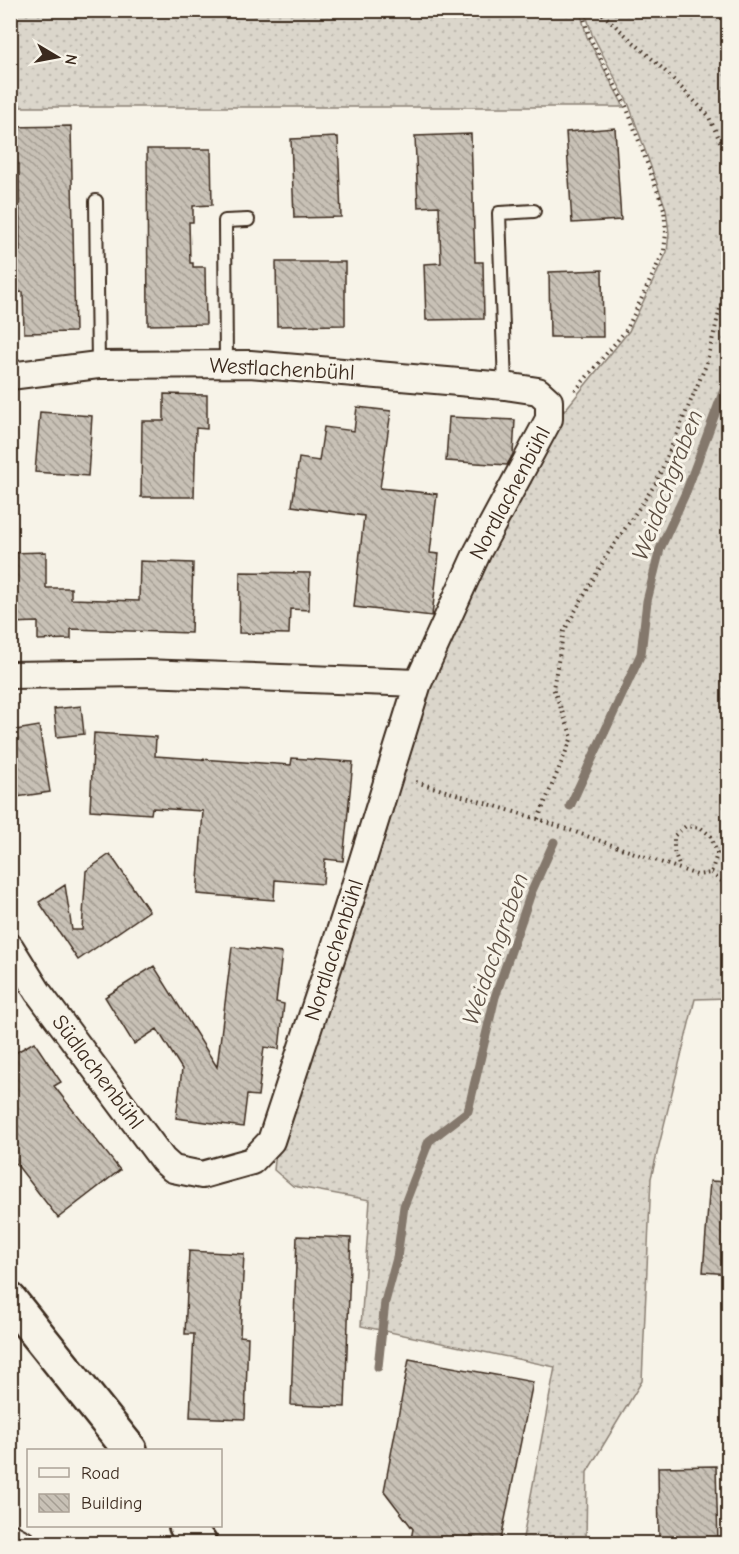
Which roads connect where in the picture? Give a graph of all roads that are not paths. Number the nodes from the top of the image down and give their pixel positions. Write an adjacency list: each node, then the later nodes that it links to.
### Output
1 (96, 201): 5 (lane)
2 (534, 212): 7 (lane)
3 (248, 220): 4 (lane)
4 (226, 364): 5 (street, Westlachenbühl); 7 (street, Westlachenbühl)
5 (98, 365): 6 (street, Westlachenbühl)
6 (10, 376)
7 (505, 386): 8 (street, Westlachenbühl)
8 (549, 400): 10 (street, Nordlachenbühl)
9 (10, 675): 10 (street)
10 (418, 683): 12 (street, Nordlachenbühl)
11 (10, 947): 12 (street, Südlachenbühl)
12 (202, 1175)
13 (10, 1300): 14 (main road)
14 (129, 1449)
15 (187, 1527): 18 (main road)
16 (10, 1537): 17 (street)
17 (23, 1544)
18 (200, 1544)

